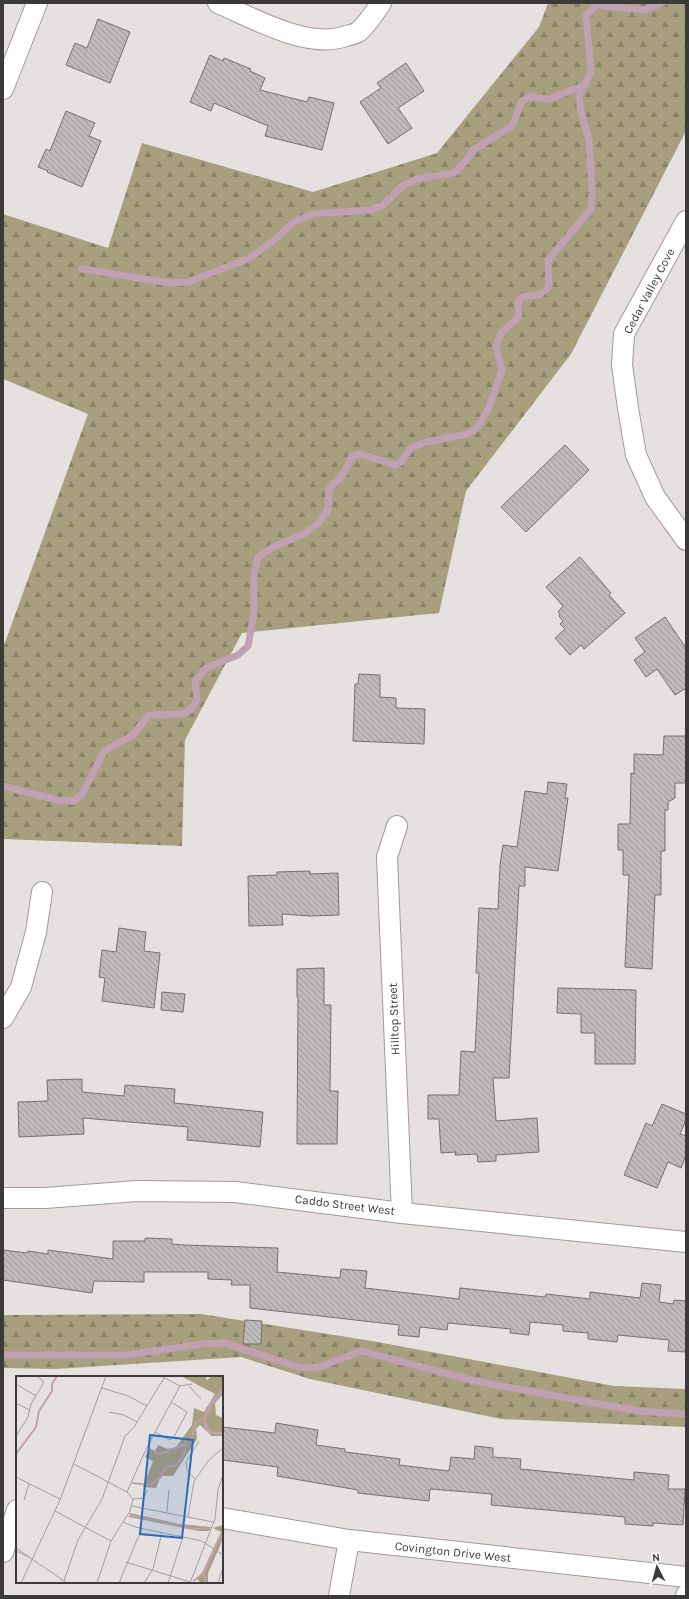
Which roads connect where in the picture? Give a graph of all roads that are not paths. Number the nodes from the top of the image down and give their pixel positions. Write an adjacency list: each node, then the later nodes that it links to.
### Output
1 (37, 3): 4 (street)
2 (218, 3): 3 (street)
3 (381, 3)
4 (3, 89)
5 (686, 220): 6 (street, Cedar Valley Cove)
6 (686, 540)
7 (397, 826): 11 (street, Hilltop Street)
8 (42, 892): 9 (street)
9 (3, 1018)
10 (3, 1198): 11 (street, Caddo Street West)
11 (402, 1213): 12 (street, Caddo Street West)
12 (686, 1242)
13 (3, 1508): 14 (street)
14 (16, 1510)
15 (16, 1513): 18 (street)
16 (223, 1518): 17 (street, Covington Drive West)
17 (349, 1540): 19 (street, Covington Drive West); 20 (street)
18 (3, 1552)
19 (686, 1577)
20 (339, 1596)

